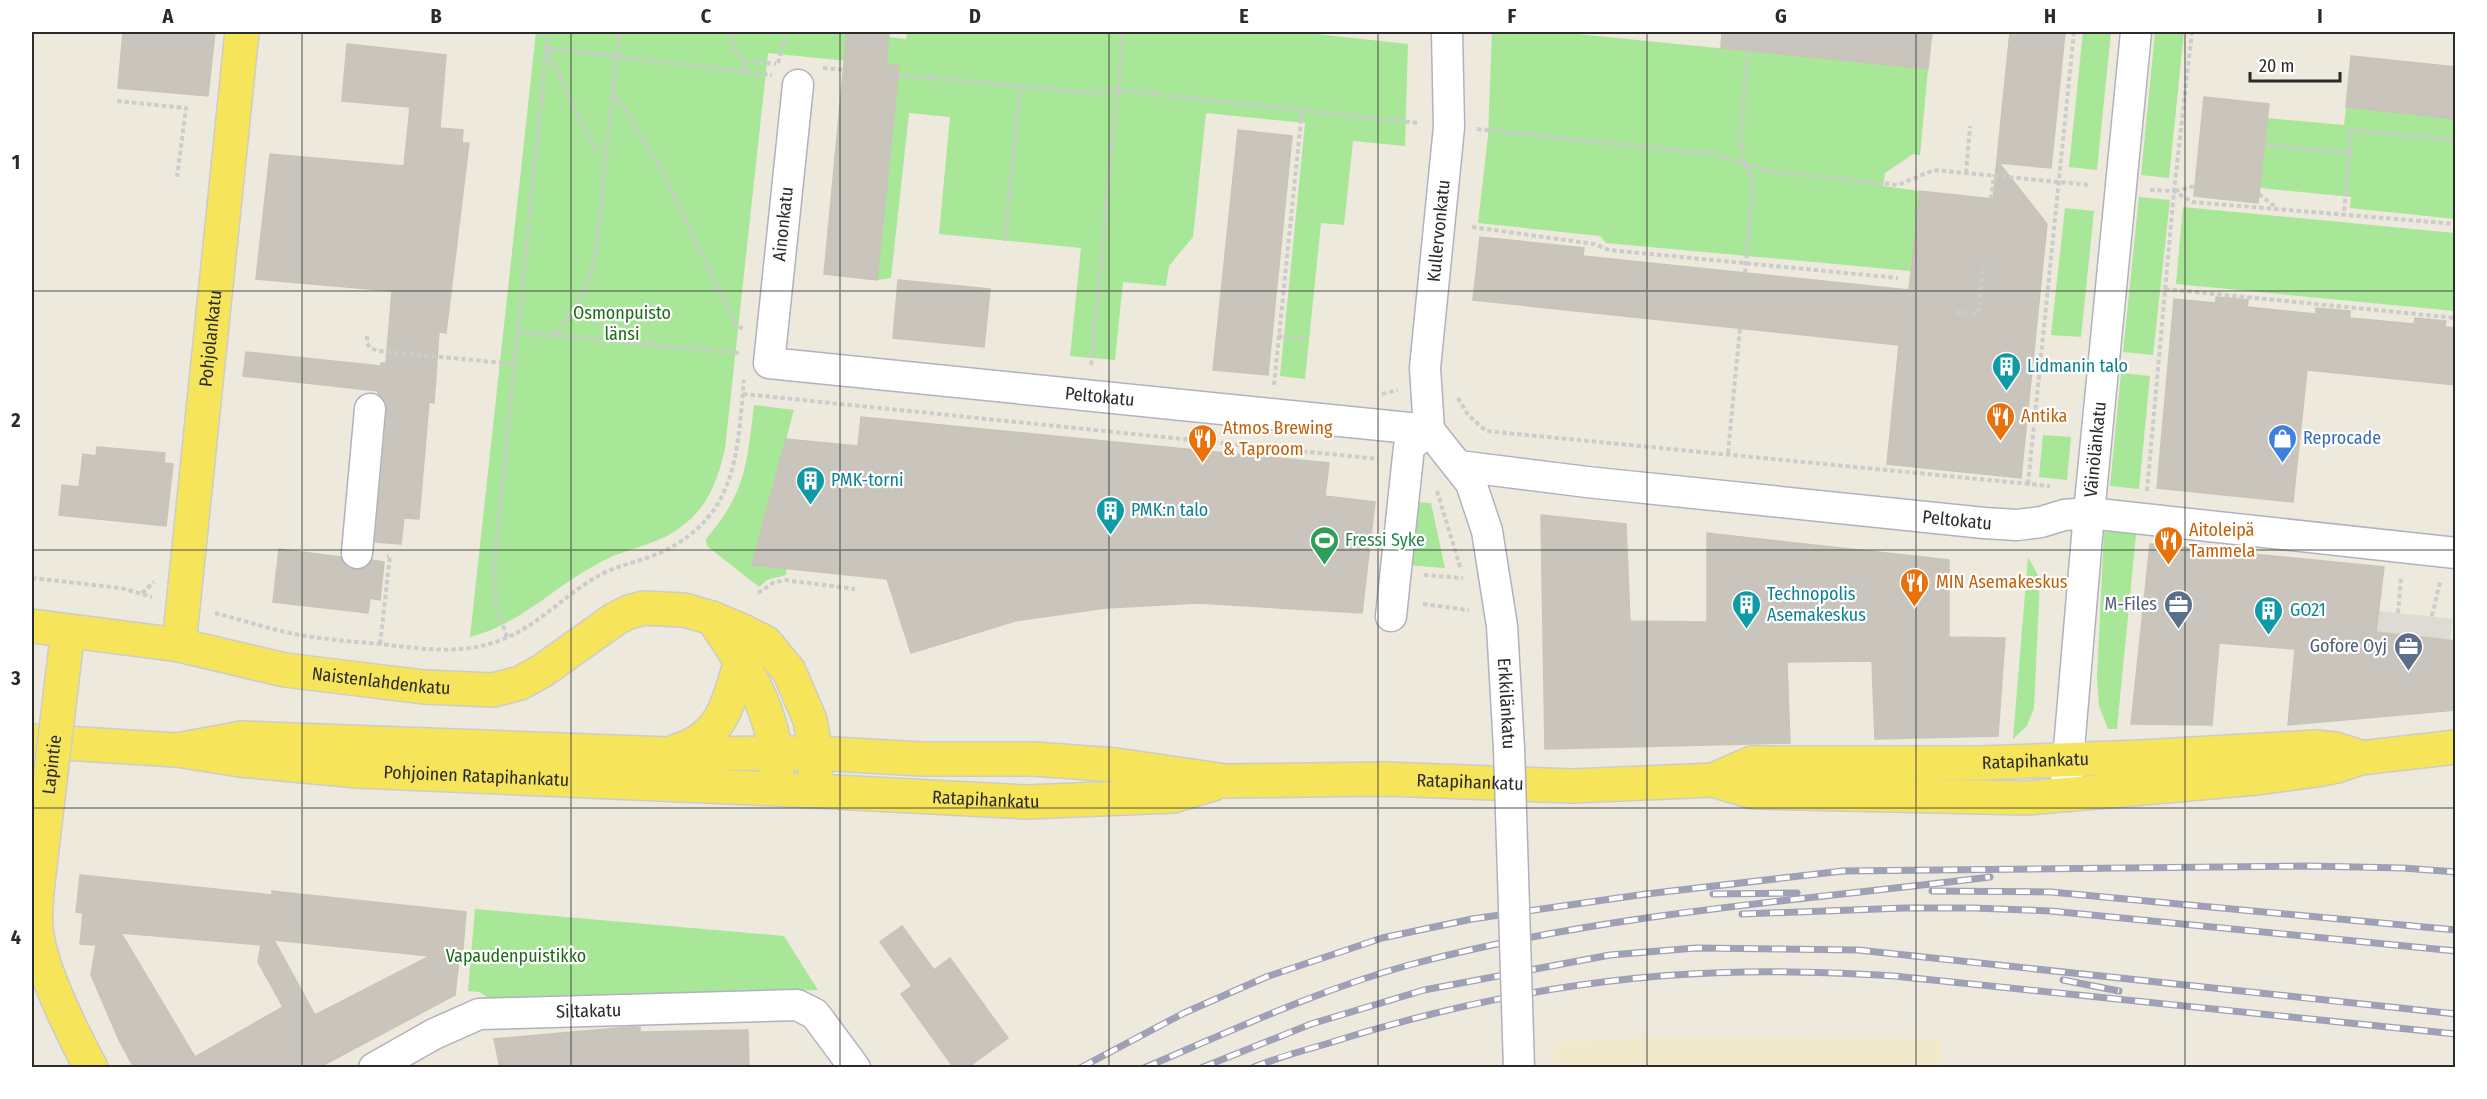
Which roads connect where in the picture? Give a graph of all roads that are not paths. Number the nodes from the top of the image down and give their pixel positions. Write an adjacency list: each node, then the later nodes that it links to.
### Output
1 (242, 32): 16 (main road, Pohjolankatu)
2 (1447, 32): 7 (street, Kullervonkatu)
3 (2136, 32): 9 (street, Väinölänkatu)
4 (788, 74): 5 (street, Ainonkatu)
5 (754, 363): 7 (street, Peltokatu)
6 (370, 409): 10 (street)
7 (1429, 430): 8 (street, Erkkilänkatu); 12 (street)
8 (1459, 466): 9 (street, Peltokatu); 35 (street, Erkkilänkatu, bridge)
9 (2089, 513): 11 (street, Peltokatu); 25 (street, Väinölänkatu)
10 (357, 553)
11 (2449, 565)
12 (1392, 609)
13 (712, 618): 16 (main road, Naistenlahdenkatu); 17 (main road); 21 (main road, Naistenlahdenkatu)
14 (32, 626): 15 (main road, Naistenlahdenkatu)
15 (68, 631): 16 (main road, Naistenlahdenkatu); 31 (main road, Lapintie, bridge)
16 (179, 645)
17 (741, 660): 22 (main road); 23 (main road)
18 (32, 741): 20 (main road, Pohjoinen Ratapihankatu)
19 (2456, 747): 24 (main road, Ratapihankatu)
20 (177, 750): 22 (main road, Pohjoinen Ratapihankatu); 28 (main road, Pohjoinen Ratapihankatu)
21 (816, 753): 23 (main road, Ratapihankatu); 27 (main road, Ratapihankatu); 29 (main road, Naistenlahdenkatu)
22 (668, 754): 23 (main road, Pohjoinen Ratapihankatu)
23 (777, 755): 28 (main road)
24 (2360, 758): 25 (main road, Ratapihankatu); 30 (main road, Ratapihankatu)
25 (2068, 759): 26 (main road, Ratapihankatu); 30 (street, Väinölänkatu)
26 (1713, 780): 27 (main road, Ratapihankatu); 30 (main road, Ratapihankatu)
27 (1226, 781): 29 (main road, Ratapihankatu)
28 (777, 789): 29 (main road, Ratapihankatu)
29 (815, 791)
30 (2065, 795)
31 (34, 927): 32 (main road, Lapintie)
32 (91, 1068)
33 (374, 1068): 34 (street, Siltakatu)
34 (855, 1068)
35 (1519, 1068)

